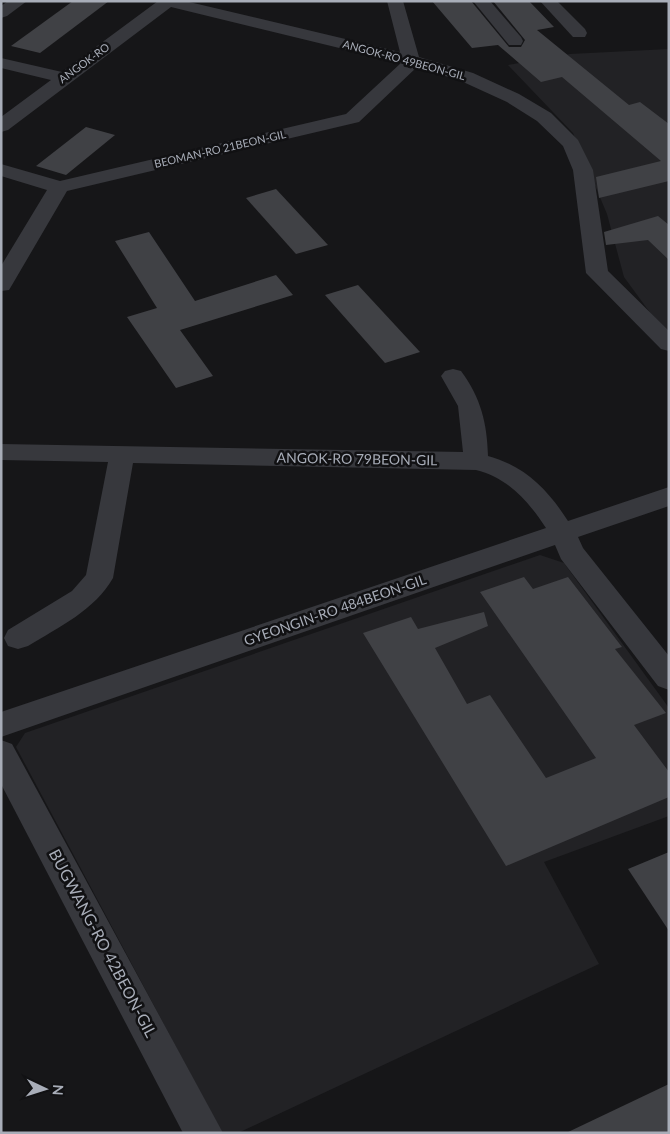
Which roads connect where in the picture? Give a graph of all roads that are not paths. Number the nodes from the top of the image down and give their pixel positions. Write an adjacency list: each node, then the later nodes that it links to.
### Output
1 (19, 1): 6 (street)
2 (395, 1): 9 (street)
3 (480, 1): 8 (street)
4 (548, 1): 7 (street)
5 (168, 2): 9 (street, ANGOK-RO 49BEON-GIL); 11 (street, ANGOK-RO)
6 (1, 13)
7 (579, 33)
8 (515, 40)
9 (411, 60): 14 (street, BEOMAN-RO 21BEON-GIL); 16 (street, ANGOK-RO 49BEON-GIL)
10 (1, 62): 11 (street)
11 (64, 78): 12 (street, ANGOK-RO)
12 (1, 126)
13 (1, 170): 14 (street)
14 (59, 187): 15 (street)
15 (1, 285)
16 (669, 344)
17 (453, 376): 20 (street)
18 (1, 452): 19 (street, ANGOK-RO 79BEON-GIL)
19 (122, 454): 20 (street, ANGOK-RO 79BEON-GIL); 23 (street)
20 (476, 461): 22 (street, ANGOK-RO 79BEON-GIL)
21 (669, 496): 22 (street, GYEONGIN-RO 484BEON-GIL)
22 (564, 532): 24 (street, ANGOK-RO 79BEON-GIL); 25 (street, GYEONGIN-RO 484BEON-GIL)
23 (18, 638)
24 (669, 678)
25 (1, 725)
26 (1, 753): 27 (street, BUGWANG-RO 42BEON-GIL)
27 (204, 1133)

